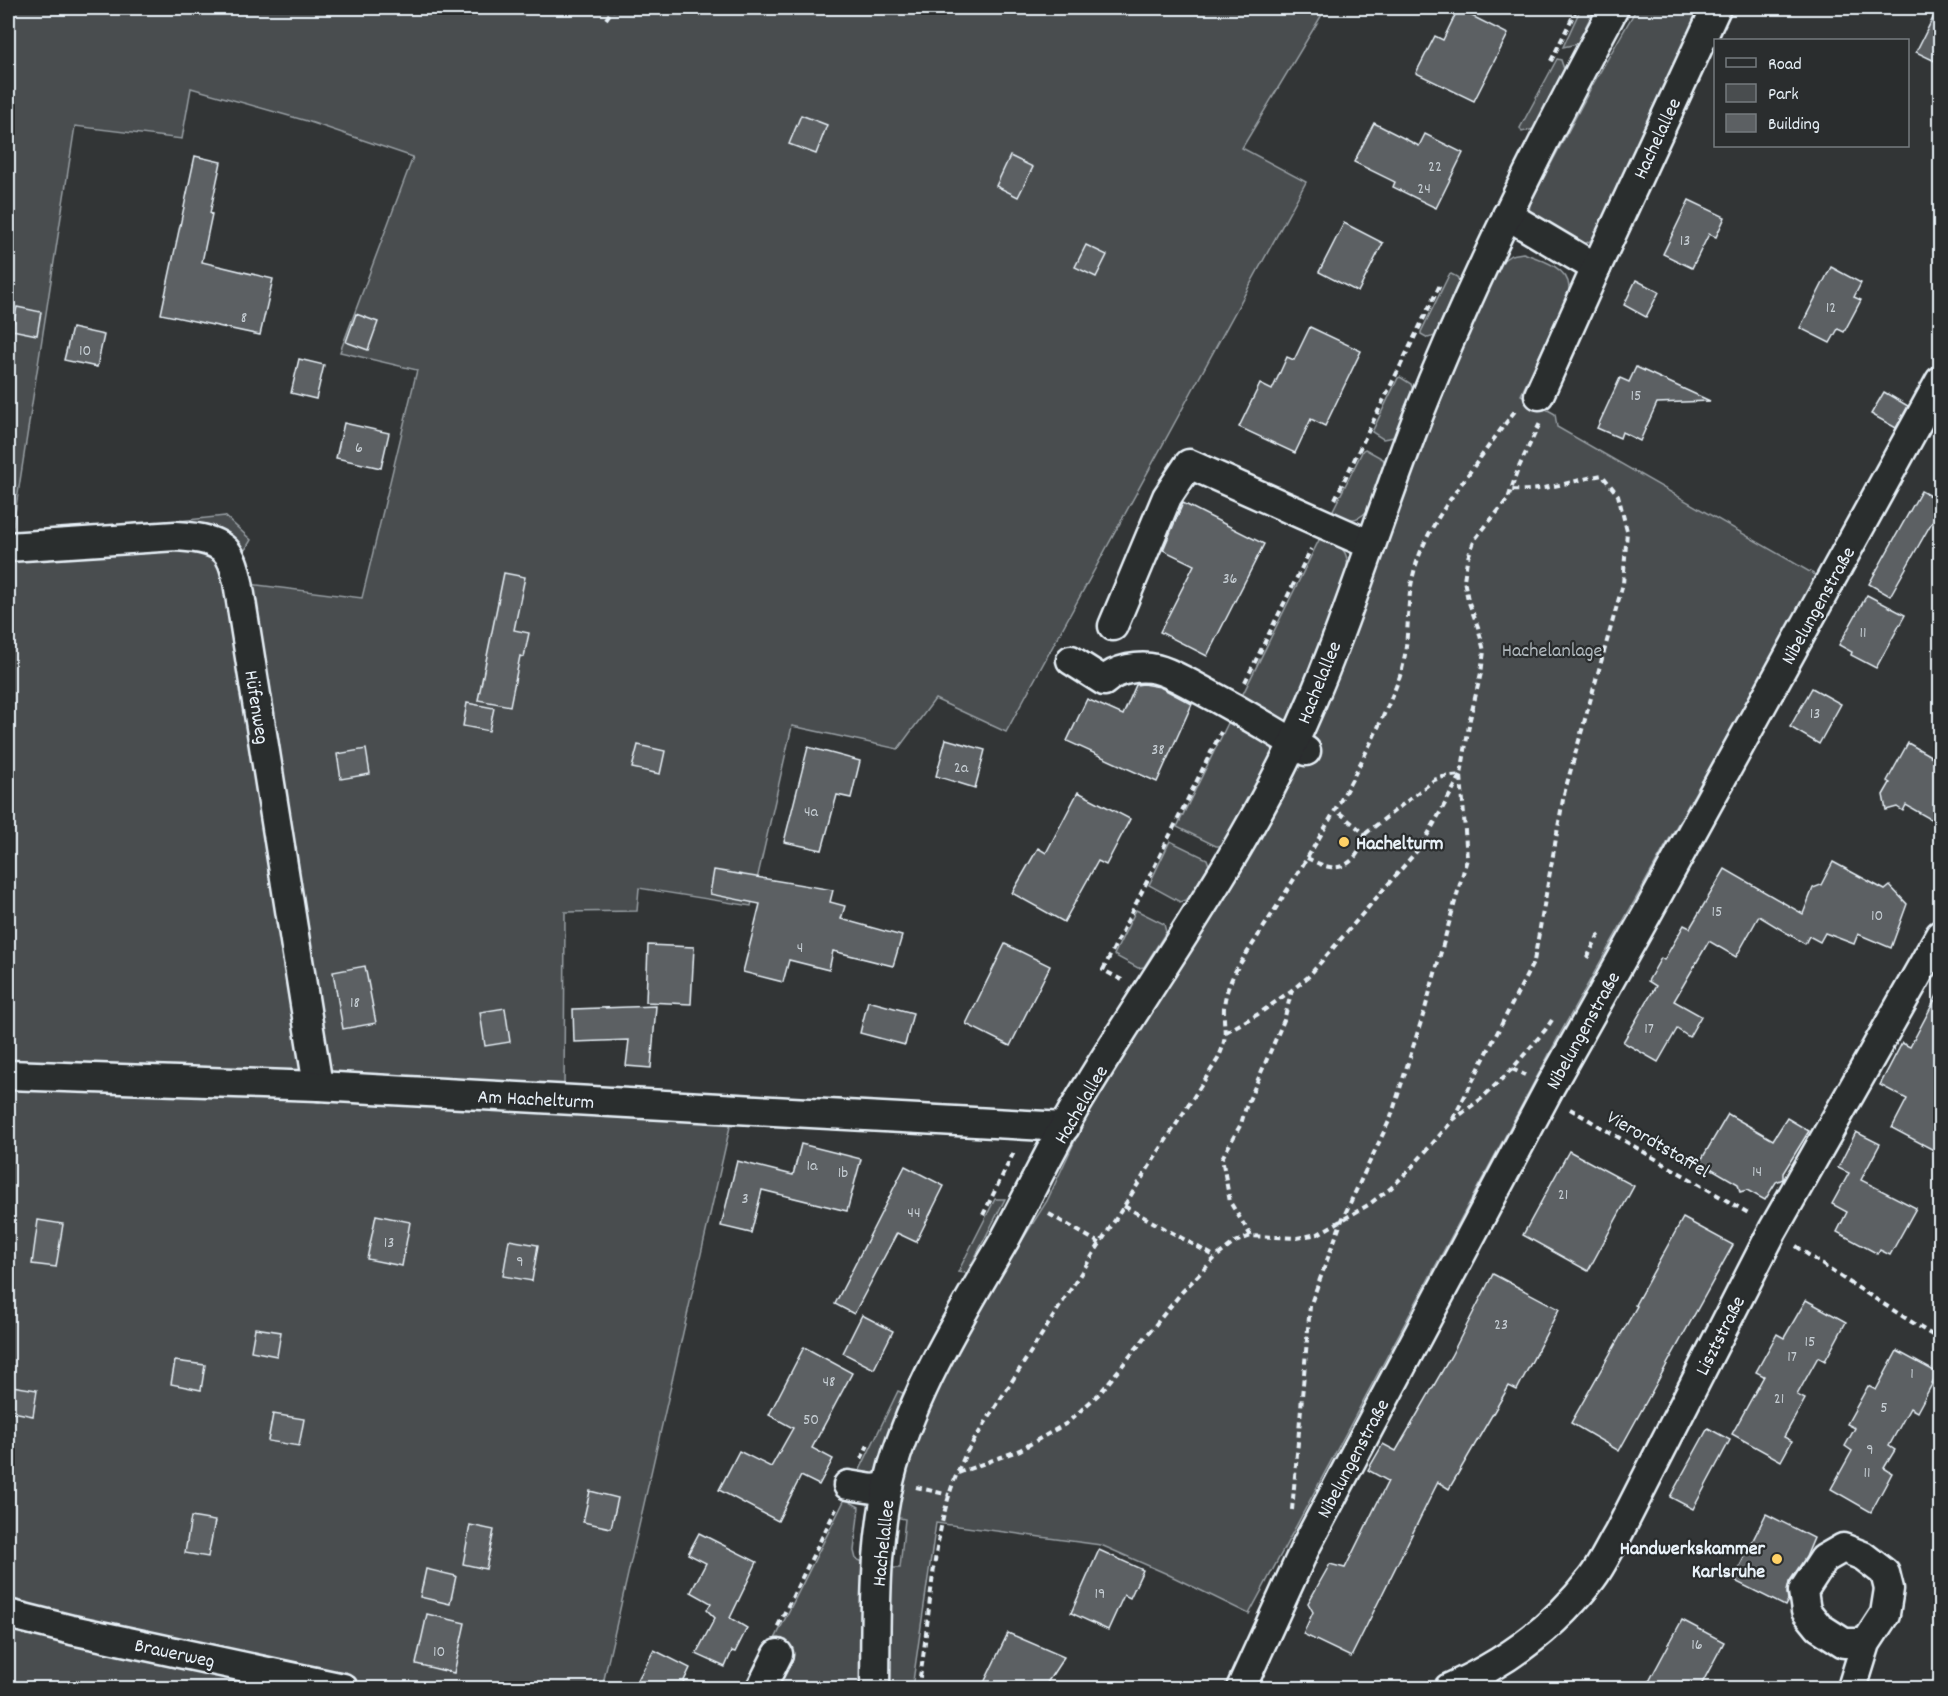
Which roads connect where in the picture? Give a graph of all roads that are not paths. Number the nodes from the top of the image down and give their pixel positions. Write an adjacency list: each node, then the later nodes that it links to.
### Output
1 (1614, 8): 3 (street, Hachelallee)
2 (1716, 8): 4 (street, Hachelallee)
3 (1507, 215): 4 (street); 7 (street, Hachelallee)
4 (1596, 268): 6 (street, Hachelallee)
5 (1941, 381): 24 (street, Nibelungenstraße)
6 (1534, 406)
7 (1371, 545): 9 (street); 11 (street, Hachelallee)
8 (8, 547): 14 (street, Hüfenweg)
9 (1113, 627)
10 (1071, 660): 11 (street)
11 (1300, 747): 15 (street, Hachelallee)
12 (1941, 935): 25 (street, Lisztstraße)
13 (8, 1075): 14 (street, Am Hachelturm)
14 (318, 1086): 15 (street, Am Hachelturm)
15 (1065, 1127): 17 (street, Hachelallee)
16 (848, 1485): 17 (street)
17 (888, 1486): 23 (street, Hachelallee)
18 (8, 1614): 21 (street, Brauerweg)
19 (1866, 1643): 26 (street)
20 (778, 1654): 22 (street)
21 (343, 1689)
22 (760, 1689)
23 (875, 1689)
24 (1241, 1689)
25 (1449, 1689)
26 (1852, 1689)

